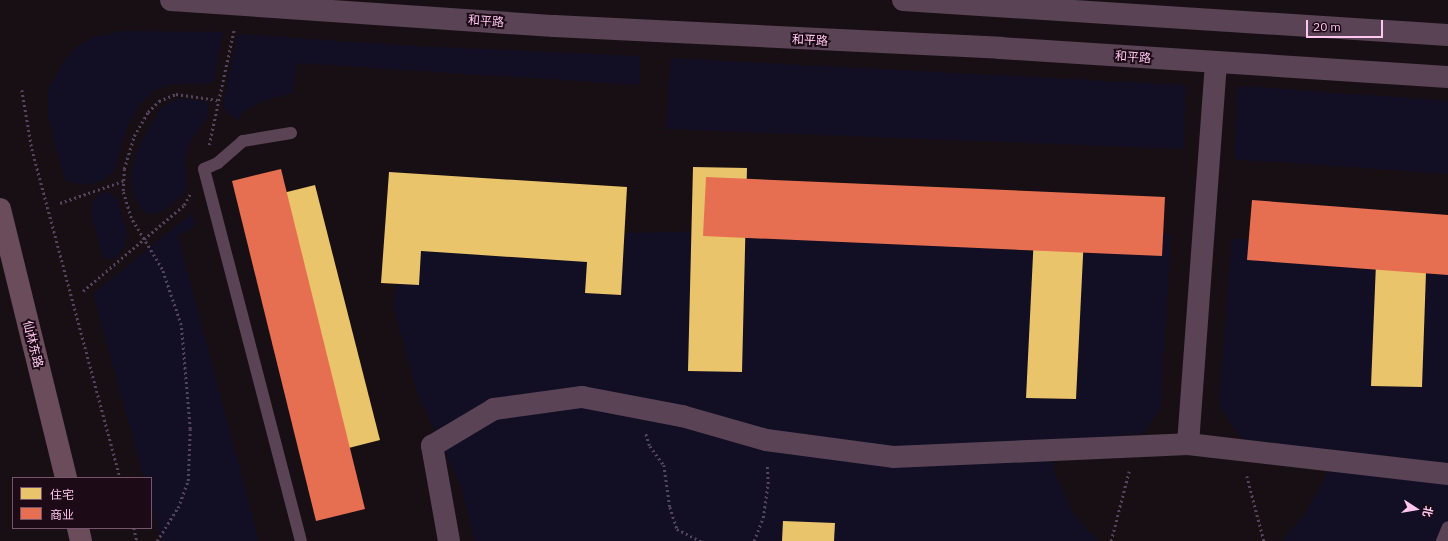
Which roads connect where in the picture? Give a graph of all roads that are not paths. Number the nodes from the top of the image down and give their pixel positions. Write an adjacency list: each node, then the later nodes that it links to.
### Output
1 (172, 0): 5 (street, 和平路)
2 (903, 0): 3 (street)
3 (986, 3): 4 (street)
4 (1448, 35)
5 (1216, 62): 6 (street, 和平路); 9 (street)
6 (1448, 77)
7 (291, 133): 15 (lane)
8 (1, 219): 11 (main road, 仙林东路)
9 (1188, 444): 10 (street); 16 (street)
10 (1448, 474)
11 (66, 477)
12 (1448, 527): 17 (lane)
13 (78, 529): 14 (main road)
14 (81, 541)
15 (301, 541)
16 (449, 541)
17 (1442, 541)

